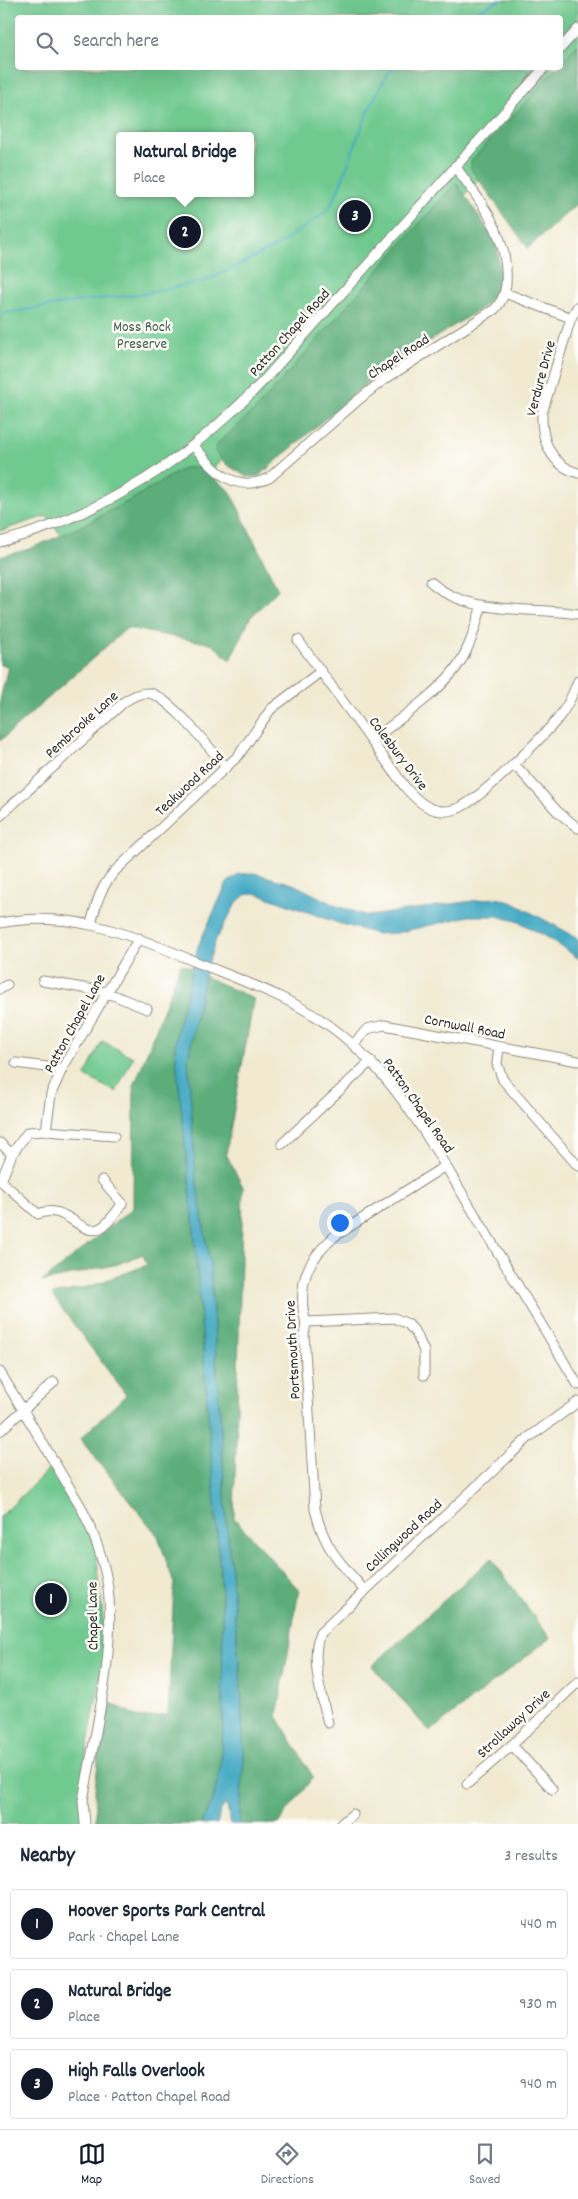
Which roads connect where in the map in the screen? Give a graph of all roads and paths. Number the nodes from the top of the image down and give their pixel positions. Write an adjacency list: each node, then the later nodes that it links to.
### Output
1 (578, 29): 2 (street)
2 (563, 46)
3 (542, 70): 4 (street, Patton Chapel Road)
4 (455, 166): 5 (street); 8 (street, Patton Chapel Road)
5 (505, 293): 7 (street); 8 (street, Chapel Road)
6 (578, 306): 7 (street, Verdure Drive)
7 (571, 318): 9 (street, Verdure Drive)
8 (194, 446): 10 (street, Patton Chapel Road)
9 (578, 473)
10 (0, 542)
11 (431, 582): 12 (street)
12 (482, 604): 13 (street); 17 (street)
13 (578, 614)
14 (298, 640): 15 (street, Colesbury Drive)
15 (320, 672): 17 (street, Colesbury Drive); 19 (street, Teakwood Road)
16 (578, 681): 18 (street, Colesbury Drive)
17 (371, 741): 18 (street, Colesbury Drive)
18 (514, 764): 21 (street)
19 (226, 767): 20 (street, Pembrooke Lane); 23 (street, Teakwood Road)
20 (0, 816)
21 (578, 828)
22 (0, 923): 23 (street, Patton Chapel Road)
23 (91, 924): 24 (street, Patton Chapel Road)
24 (139, 938): 26 (street, Patton Chapel Lane); 28 (street, Patton Chapel Road)
25 (43, 981): 26 (street)
26 (106, 992): 27 (street); 33 (street, Patton Chapel Lane)
27 (147, 1009)
28 (353, 1045): 29 (street, Cornwall Road); 30 (street, Patton Chapel Road)
29 (499, 1047): 31 (street, Cornwall Road); 40 (street)
30 (371, 1061): 37 (street); 39 (street, Patton Chapel Road)
31 (578, 1061)
32 (16, 1063): 33 (street)
33 (62, 1069): 34 (street, Patton Chapel Lane)
34 (46, 1130): 35 (street); 38 (street)
35 (114, 1136)
36 (0, 1144): 38 (street)
37 (282, 1144)
38 (12, 1154): 41 (street)
39 (445, 1166): 42 (street, Portsmouth Drive); 46 (street, Patton Chapel Road)
40 (578, 1166)
41 (102, 1180)
42 (307, 1322): 44 (street); 50 (street, Portsmouth Drive)
43 (0, 1372): 48 (street, Chapel Lane)
44 (424, 1375)
45 (54, 1382): 48 (street)
46 (578, 1385)
47 (578, 1402): 50 (street, Collingwood Road)
48 (22, 1410): 49 (street); 57 (street, Chapel Lane)
49 (0, 1432)
50 (364, 1590): 52 (street, Collingwood Road)
51 (578, 1682): 53 (street, Strollaway Drive)
52 (328, 1723)
53 (512, 1745): 54 (street, Strollaway Drive); 55 (street)
54 (467, 1784)
55 (552, 1789)
56 (353, 1814): 58 (street)
57 (85, 1824)
58 (342, 1824)

